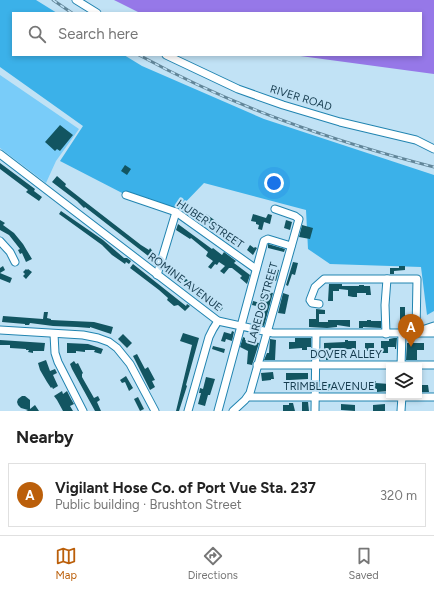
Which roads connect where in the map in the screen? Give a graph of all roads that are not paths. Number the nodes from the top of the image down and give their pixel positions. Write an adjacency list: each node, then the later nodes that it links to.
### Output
1 (76, 0): 2 (street)
2 (95, 12)
3 (168, 56): 4 (street, RIVER ROAD)
4 (434, 149)
5 (0, 154): 13 (street, ROMINE AVENUE)
6 (126, 194): 8 (street, HUBER STREET)
7 (276, 209): 10 (street, LAREDO STREET)
8 (176, 212): 12 (street, HUBER STREET); 13 (street)
9 (0, 241): 11 (street)
10 (291, 246): 12 (street); 21 (street, LAREDO STREET)
11 (15, 262)
12 (256, 269): 18 (street)
13 (157, 275): 16 (street, ROMINE AVENUE)
14 (387, 279): 15 (street); 20 (street); 26 (street)
15 (319, 304)
16 (218, 321): 18 (street, ROMINE AVENUE); 41 (street)
17 (434, 326): 20 (street, ROMINE AVENUE)
18 (241, 327): 21 (street, ROMINE AVENUE); 42 (street)
19 (0, 330): 24 (street)
20 (416, 332): 22 (street, ROMINE AVENUE); 23 (street, ROMINE AVENUE)
21 (267, 333): 25 (street, ROMINE AVENUE); 28 (street, LAREDO STREET)
22 (402, 333): 26 (street, ROMINE AVENUE); 27 (street)
23 (434, 333)
24 (54, 334): 39 (street); 40 (street)
25 (316, 334): 26 (street, ROMINE AVENUE); 29 (street)
26 (386, 334)
27 (401, 363)
28 (257, 365): 29 (street, DOVER ALLEY); 33 (street, LAREDO STREET)
29 (315, 365): 32 (street, DOVER ALLEY); 34 (street)
30 (422, 365): 31 (street, DOVER ALLEY)
31 (434, 365)
32 (386, 366)
33 (248, 397): 34 (street, TRIMBLE AVENUE); 43 (street)
34 (315, 397): 35 (street, TRIMBLE AVENUE); 44 (street)
35 (386, 397)
36 (422, 397): 37 (street, TRIMBLE AVENUE)
37 (434, 397)
38 (402, 399): 45 (street)
39 (83, 411)
40 (155, 411)
41 (188, 411)
42 (218, 411)
43 (233, 411)
44 (315, 411)
45 (401, 411)

